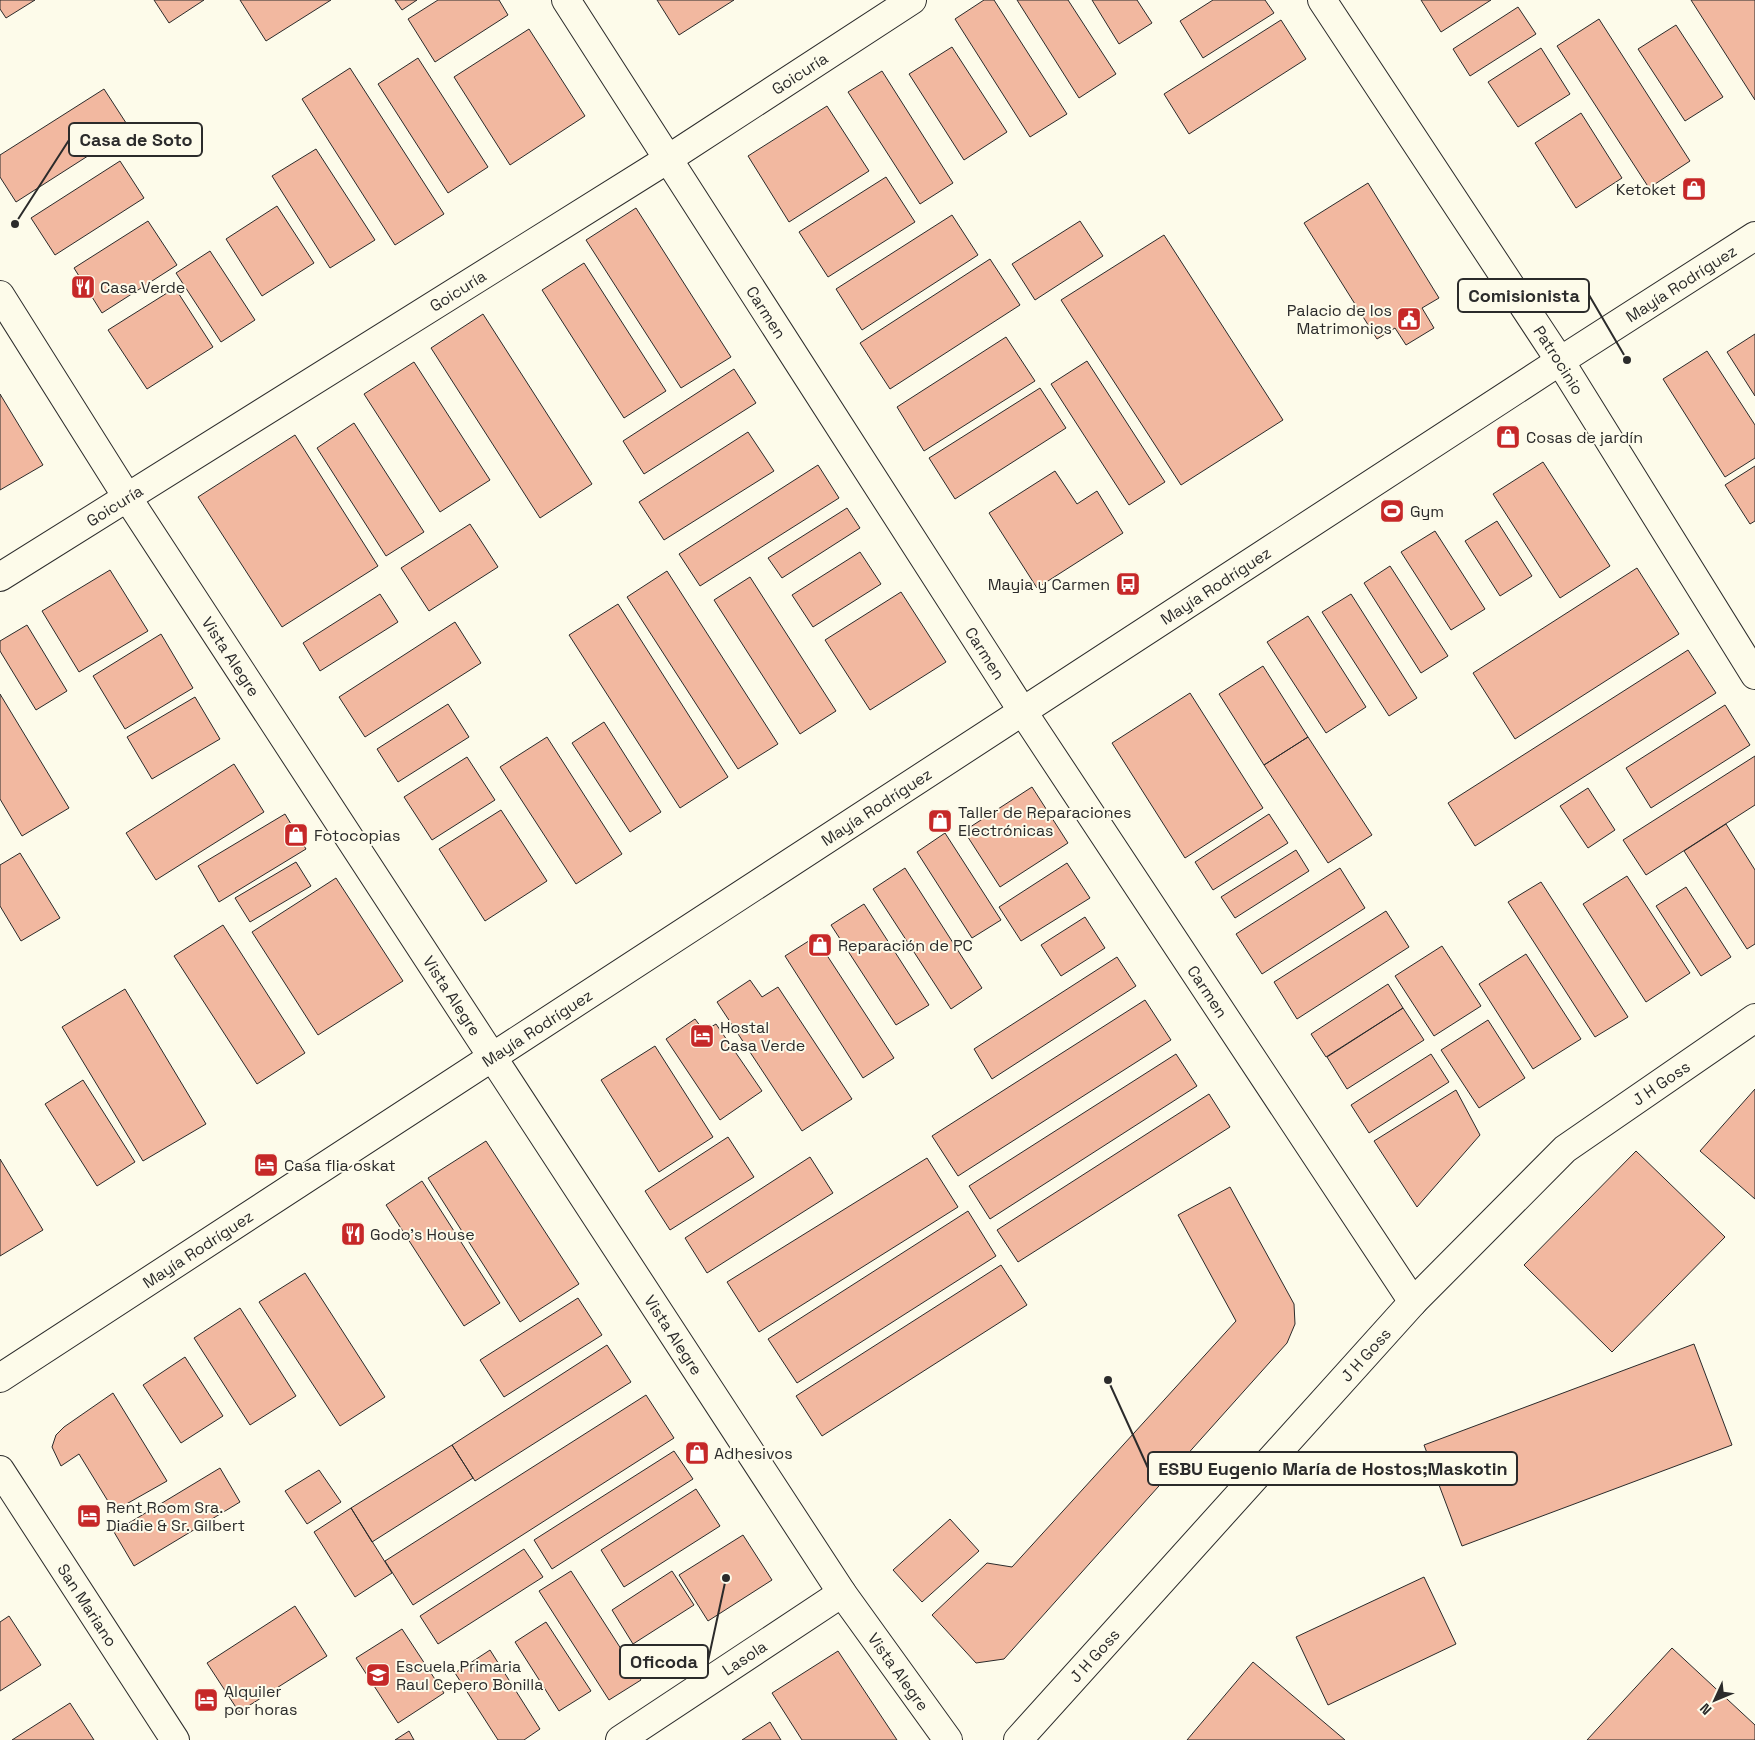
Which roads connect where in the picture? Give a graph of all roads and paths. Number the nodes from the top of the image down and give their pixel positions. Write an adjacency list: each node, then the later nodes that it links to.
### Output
1 (566, 0): 4 (street, Carmen)
2 (912, 0): 4 (street, Goicuría)
3 (1322, 0): 7 (street, Patrocinio)
4 (668, 159): 8 (street, Goicuría); 11 (street, Carmen)
5 (1755, 236): 7 (street, Mayía Rodríguez)
6 (0, 295): 8 (street, Vista Alegre)
7 (1560, 361): 10 (street, Patrocinio); 11 (street, Mayía Rodríguez)
8 (128, 497): 9 (street, Goicuría); 13 (street, Vista Alegre)
9 (0, 577)
10 (1755, 675)
11 (1023, 712): 13 (street, Mayía Rodríguez); 14 (street, Carmen)
12 (1755, 1018): 14 (street, J H Goss)
13 (492, 1056): 15 (street, Mayía Rodríguez); 17 (street, Vista Alegre)
14 (1413, 1302): 21 (street, J H Goss)
15 (0, 1378)
16 (0, 1470): 18 (street, San Mariano)
17 (842, 1593): 19 (street, Lasola); 20 (street, Vista Alegre)
18 (175, 1740)
19 (620, 1740)
20 (948, 1740)
21 (1018, 1740)

